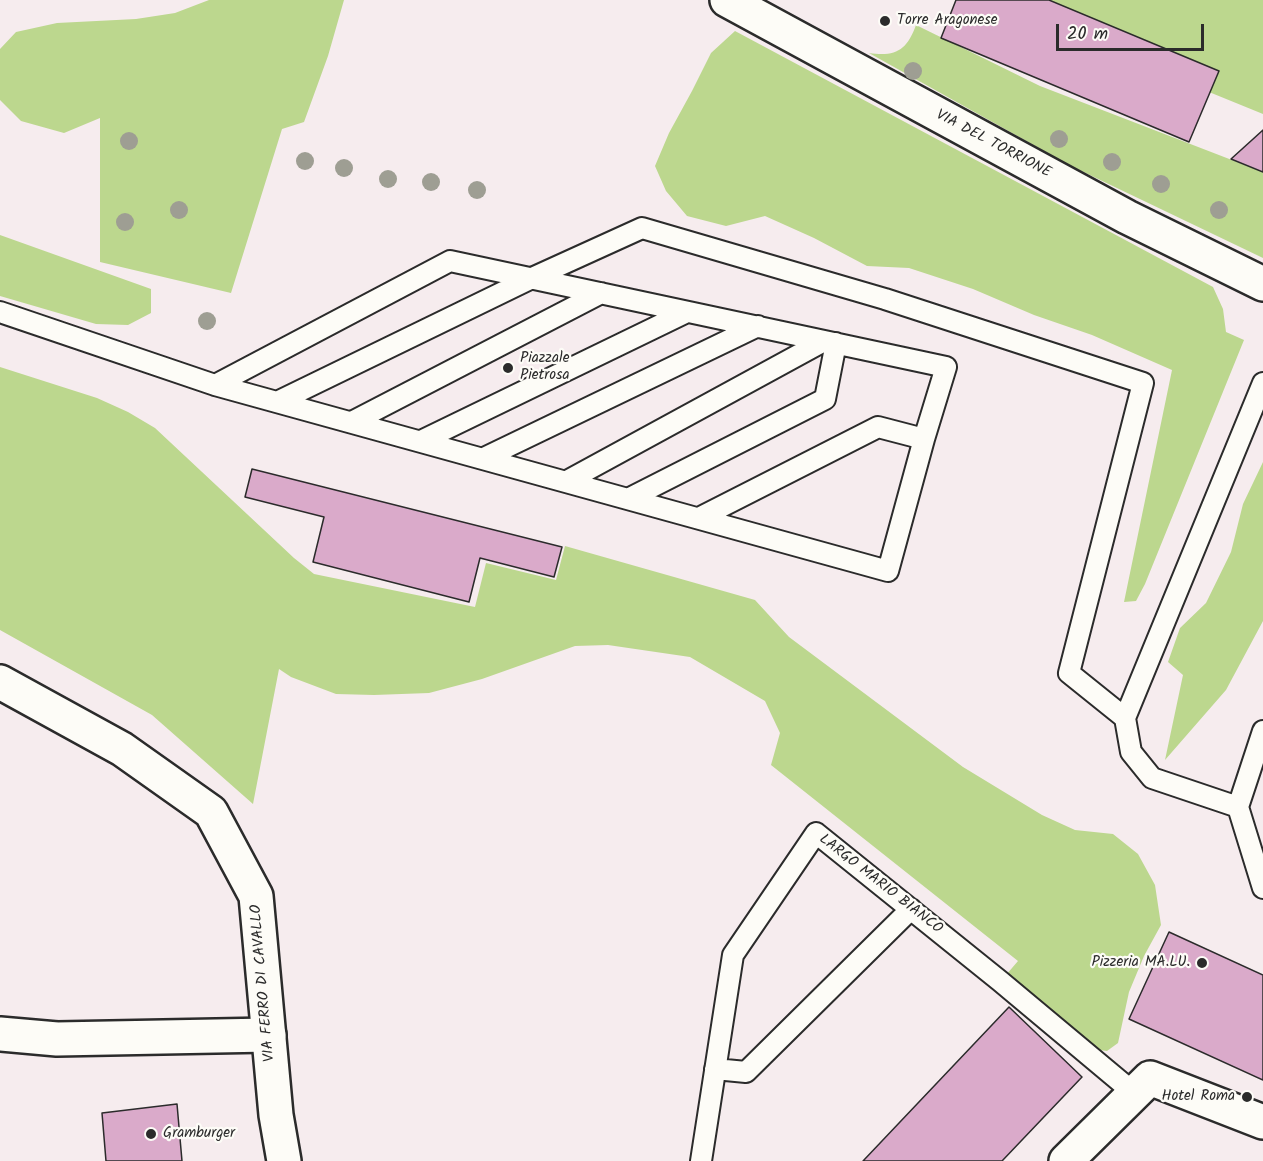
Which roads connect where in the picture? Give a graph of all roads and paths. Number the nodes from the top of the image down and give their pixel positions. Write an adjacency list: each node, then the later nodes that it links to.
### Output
1 (727, 0): 3 (street, VIA DEL TORRIONE)
2 (532, 278): 4 (lane); 10 (lane); 11 (lane); 20 (lane)
3 (1263, 284)
4 (601, 293): 6 (lane); 12 (lane)
5 (0, 312): 10 (lane)
6 (687, 312): 7 (lane); 14 (lane)
7 (758, 326): 8 (lane); 15 (lane)
8 (830, 342): 13 (lane); 16 (lane); 17 (lane)
9 (1263, 383): 20 (lane)
10 (215, 385): 11 (lane)
11 (277, 402): 12 (lane)
12 (352, 422): 14 (lane)
13 (924, 439): 18 (lane); 18 (lane)
14 (421, 441): 15 (lane)
15 (484, 458): 16 (lane)
16 (567, 481): 17 (lane)
17 (630, 498): 18 (lane)
18 (699, 518)
19 (0, 682): 26 (street, VIA FERRO DI CAVALLO)
20 (1125, 717): 22 (lane)
21 (1263, 731): 22 (lane)
22 (1238, 807): 23 (lane)
23 (1263, 888)
24 (911, 909): 27 (lane); 27 (lane, LARGO MARIO BIANCO); 28 (lane, LARGO MARIO BIANCO)
25 (0, 1034): 26 (street)
26 (269, 1035): 30 (street, VIA FERRO DI CAVALLO)
27 (715, 1069): 31 (lane, LARGO MARIO BIANCO)
28 (1142, 1086): 29 (street); 32 (street)
29 (1263, 1122)
30 (284, 1161)
31 (701, 1161)
32 (1066, 1161)

